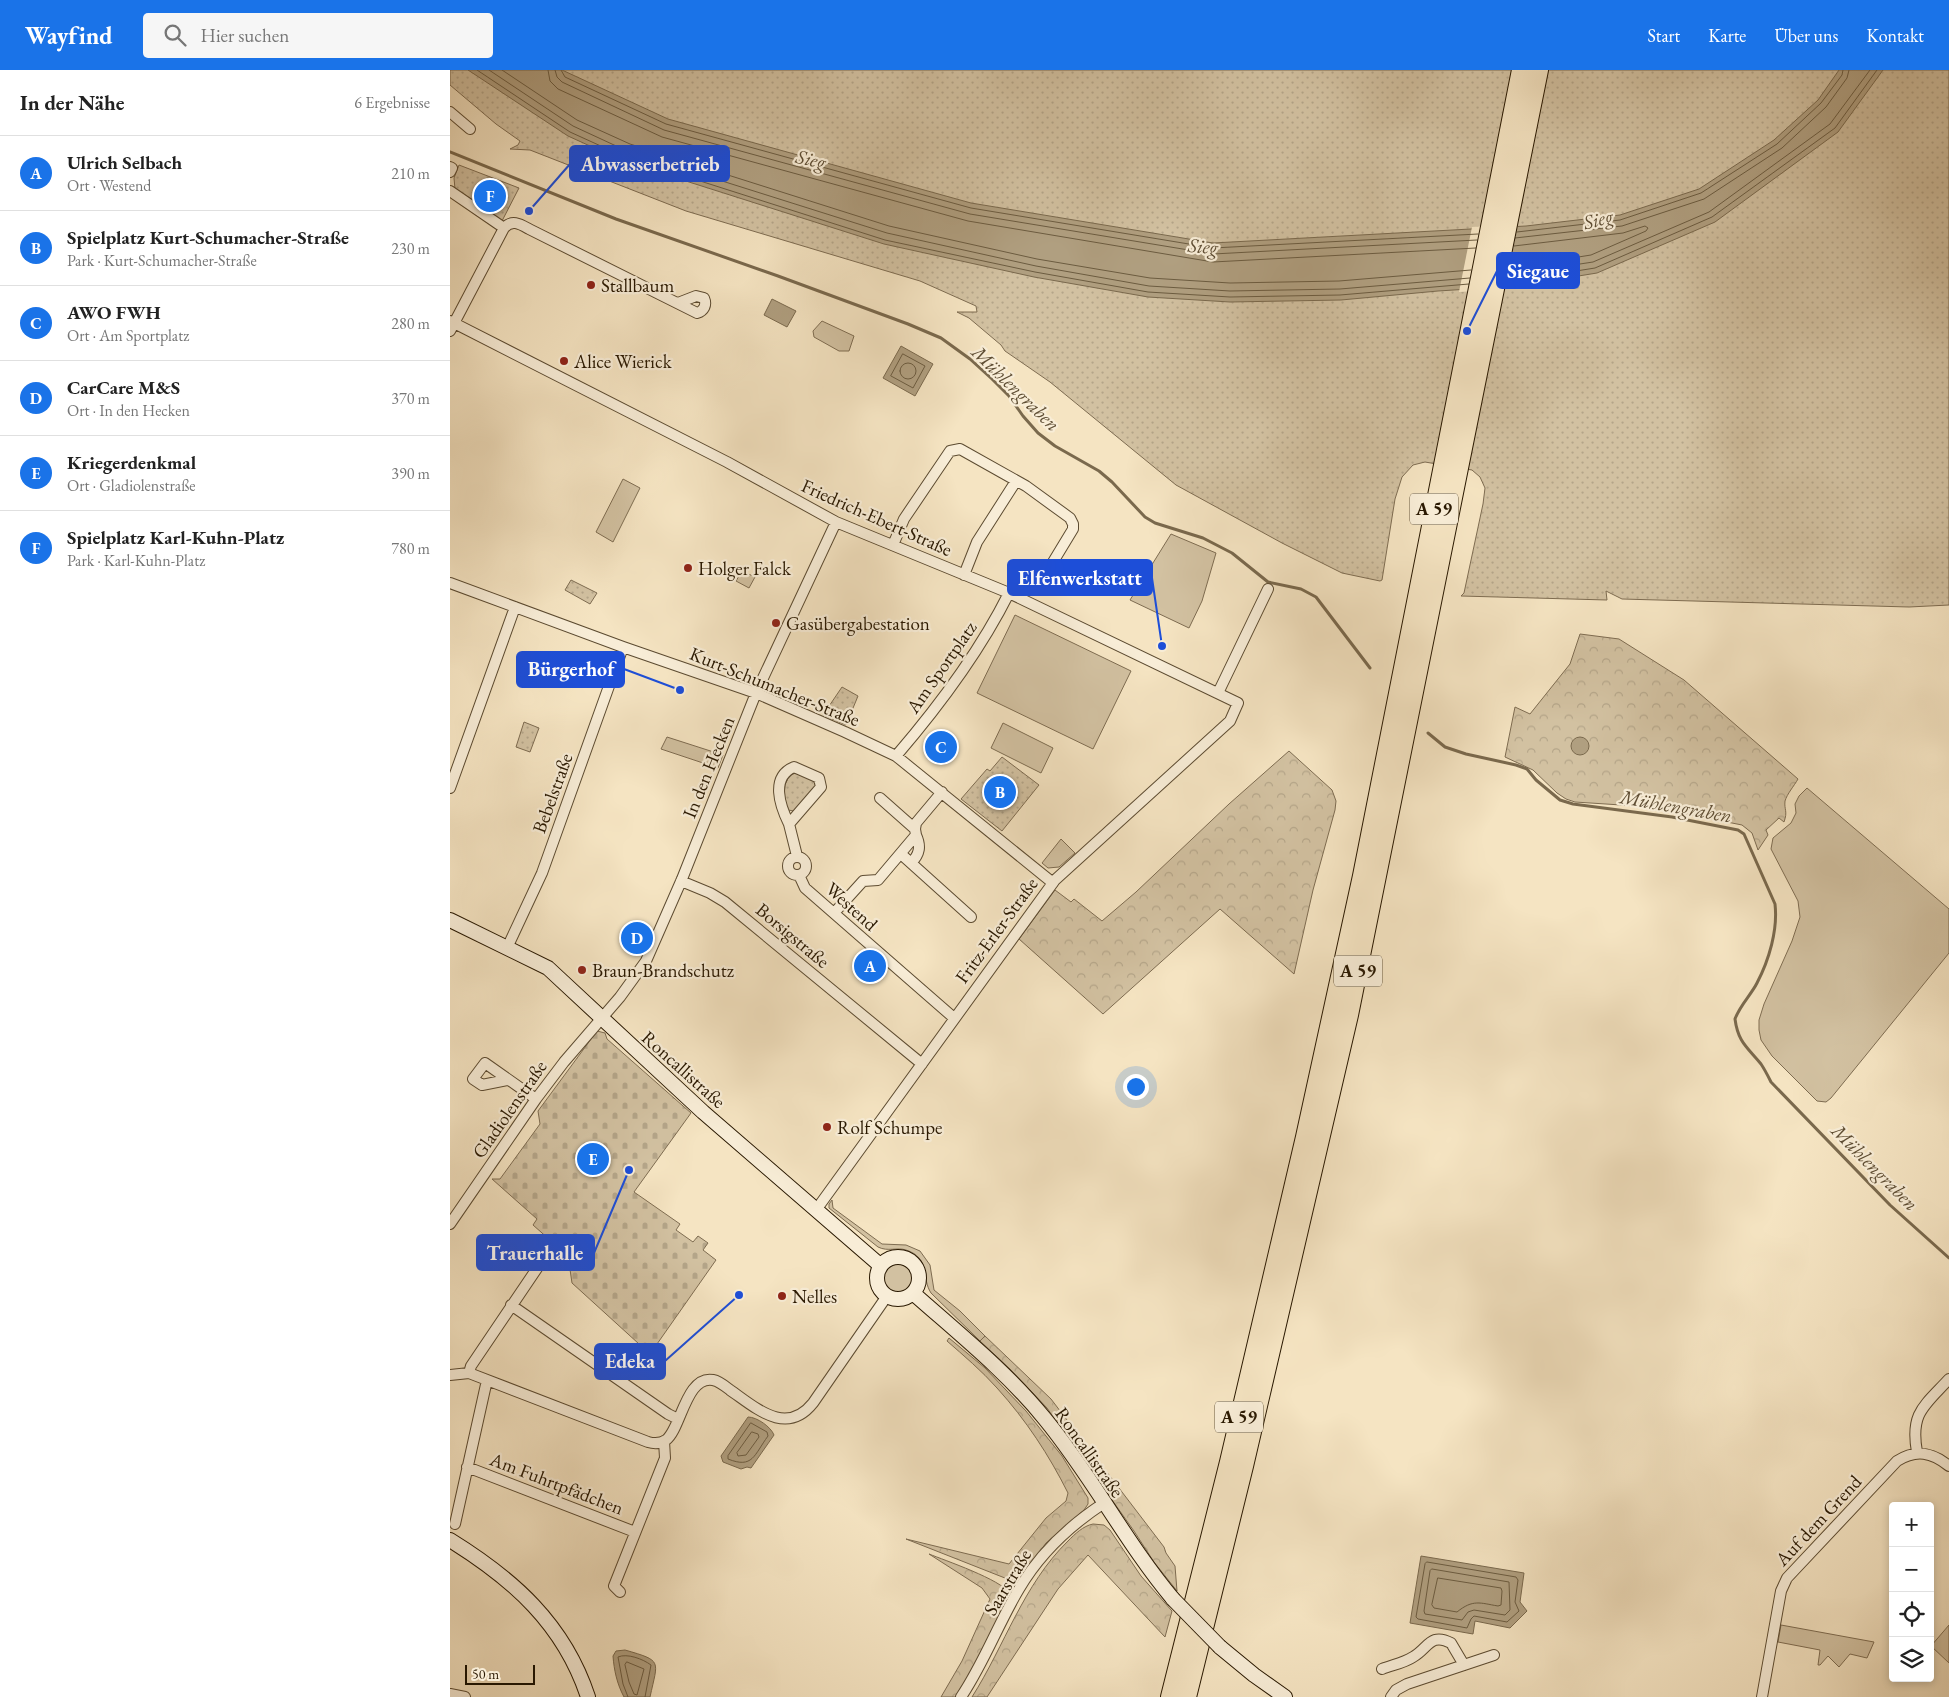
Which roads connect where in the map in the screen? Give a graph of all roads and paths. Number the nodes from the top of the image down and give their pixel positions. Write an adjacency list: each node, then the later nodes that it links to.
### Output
1 (1519, 70): 69 (highway, A 59)
2 (1539, 70): 70 (highway, A 59)
3 (450, 112): 4 (street)
4 (470, 129)
5 (450, 191): 6 (street)
6 (508, 226): 7 (street); 8 (street)
7 (678, 303)
8 (451, 325): 10 (street, Friedrich-Ebert-Straße)
9 (1016, 481): 11 (street); 12 (street); 13 (street)
10 (836, 522): 11 (street, Friedrich-Ebert-Straße); 19 (street, In den Hecken)
11 (894, 545): 13 (street, Friedrich-Ebert-Straße)
12 (1053, 562)
13 (964, 575): 16 (street, Friedrich-Ebert-Straße)
14 (450, 583): 17 (street, Kurt-Schumacher-Straße)
15 (1268, 589): 20 (street)
16 (1008, 593): 20 (street, Friedrich-Ebert-Straße); 22 (street, Am Sportplatz)
17 (515, 607): 18 (street, Kurt-Schumacher-Straße); 23 (street)
18 (623, 647): 19 (street, Kurt-Schumacher-Straße); 35 (street, Bebelstraße)
19 (756, 693): 22 (street, Kurt-Schumacher-Straße); 30 (street, In den Hecken)
20 (1218, 693): 21 (street, Friedrich-Ebert-Straße)
21 (1238, 703): 31 (street, Fritz-Erler-Straße)
22 (896, 756): 24 (street, Kurt-Schumacher-Straße)
23 (450, 788)
24 (942, 792): 27 (street); 31 (street, Kurt-Schumacher-Straße)
25 (880, 798): 27 (street)
26 (789, 824): 26 (street); 32 (street, Westend)
27 (916, 832): 28 (street); 29 (street)
28 (901, 854): 29 (street); 32 (street)
29 (911, 862): 33 (street)
30 (681, 881): 36 (street, In den Hecken); 38 (street, Borsigstraße)
31 (1053, 883): 37 (street, Fritz-Erler-Straße)
32 (834, 913): 37 (street, Westend)
33 (971, 917)
34 (450, 920): 35 (street, Roncallistraße)
35 (507, 948): 36 (street, Roncallistraße)
36 (601, 1018): 40 (street, Gladiolenstraße); 41 (street, Roncallistraße)
37 (954, 1018): 38 (street, Fritz-Erler-Straße)
38 (922, 1064): 41 (street, Fritz-Erler-Straße)
39 (507, 1080): 40 (street)
40 (536, 1099): 42 (street, Gladiolenstraße)
41 (816, 1210): 44 (street, Roncallistraße)
42 (450, 1224)
43 (544, 1258): 47 (street)
44 (881, 1266): 45 (street); 46 (street)
45 (913, 1293): 46 (street); 57 (street, Roncallistraße)
46 (887, 1296): 52 (street)
47 (511, 1305): 48 (street); 52 (street)
48 (468, 1373): 49 (street); 51 (street)
49 (450, 1375)
50 (1949, 1379): 54 (street)
51 (487, 1380): 53 (street); 56 (street, Am Fuhrtpfädchen)
52 (678, 1419): 53 (street)
53 (664, 1441): 59 (street, Am Fuhrtpfädchen)
54 (1917, 1452): 55 (street); 73 (street, Auf dem Grend)
55 (1949, 1466)
56 (467, 1467): 58 (street, Am Fuhrtpfädchen); 59 (street, Am Fuhrtpfädchen)
57 (1104, 1503): 68 (street, Saarstraße); 71 (street, Roncallistraße, bridge)
58 (455, 1524)
59 (635, 1532): 61 (street, Am Fuhrtpfädchen)
60 (450, 1540): 67 (street)
61 (620, 1592)
62 (1494, 1655): 63 (street)
63 (1464, 1665): 64 (street); 72 (street)
64 (1382, 1669)
65 (450, 1694): 66 (street)
66 (465, 1697)
67 (588, 1697)
68 (962, 1697)
69 (1170, 1697)
70 (1187, 1697)
71 (1285, 1697)
72 (1391, 1697)
73 (1762, 1697)

